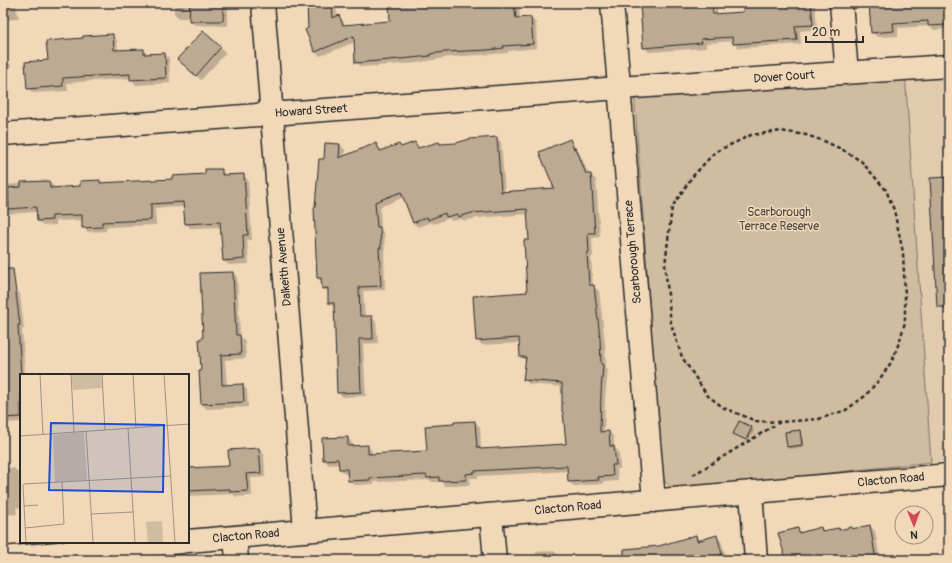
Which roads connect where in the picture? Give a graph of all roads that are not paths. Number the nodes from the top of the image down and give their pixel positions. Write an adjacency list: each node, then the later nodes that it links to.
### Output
1 (263, 3): 7 (street, Dalkeith Avenue)
2 (612, 3): 6 (street, Scarborough Terrace)
3 (841, 3): 5 (street)
4 (949, 66): 5 (street, Dover Court)
5 (847, 73): 6 (street, Dover Court)
6 (619, 88): 7 (street, Howard Street); 11 (street, Scarborough Terrace)
7 (272, 113): 8 (street, Howard Street); 13 (street, Dalkeith Avenue)
8 (3, 134)
9 (949, 475): 10 (street, Clacton Road)
10 (750, 492): 11 (street, Clacton Road); 20 (street)
11 (654, 501): 12 (street, Clacton Road)
12 (491, 515): 13 (street, Clacton Road); 19 (street)
13 (305, 531): 14 (street, Clacton Road)
14 (235, 537): 15 (street, Clacton Road); 18 (street)
15 (189, 542)
16 (171, 543): 17 (street)
17 (3, 558)
18 (237, 560)
19 (495, 560)
20 (756, 560)

